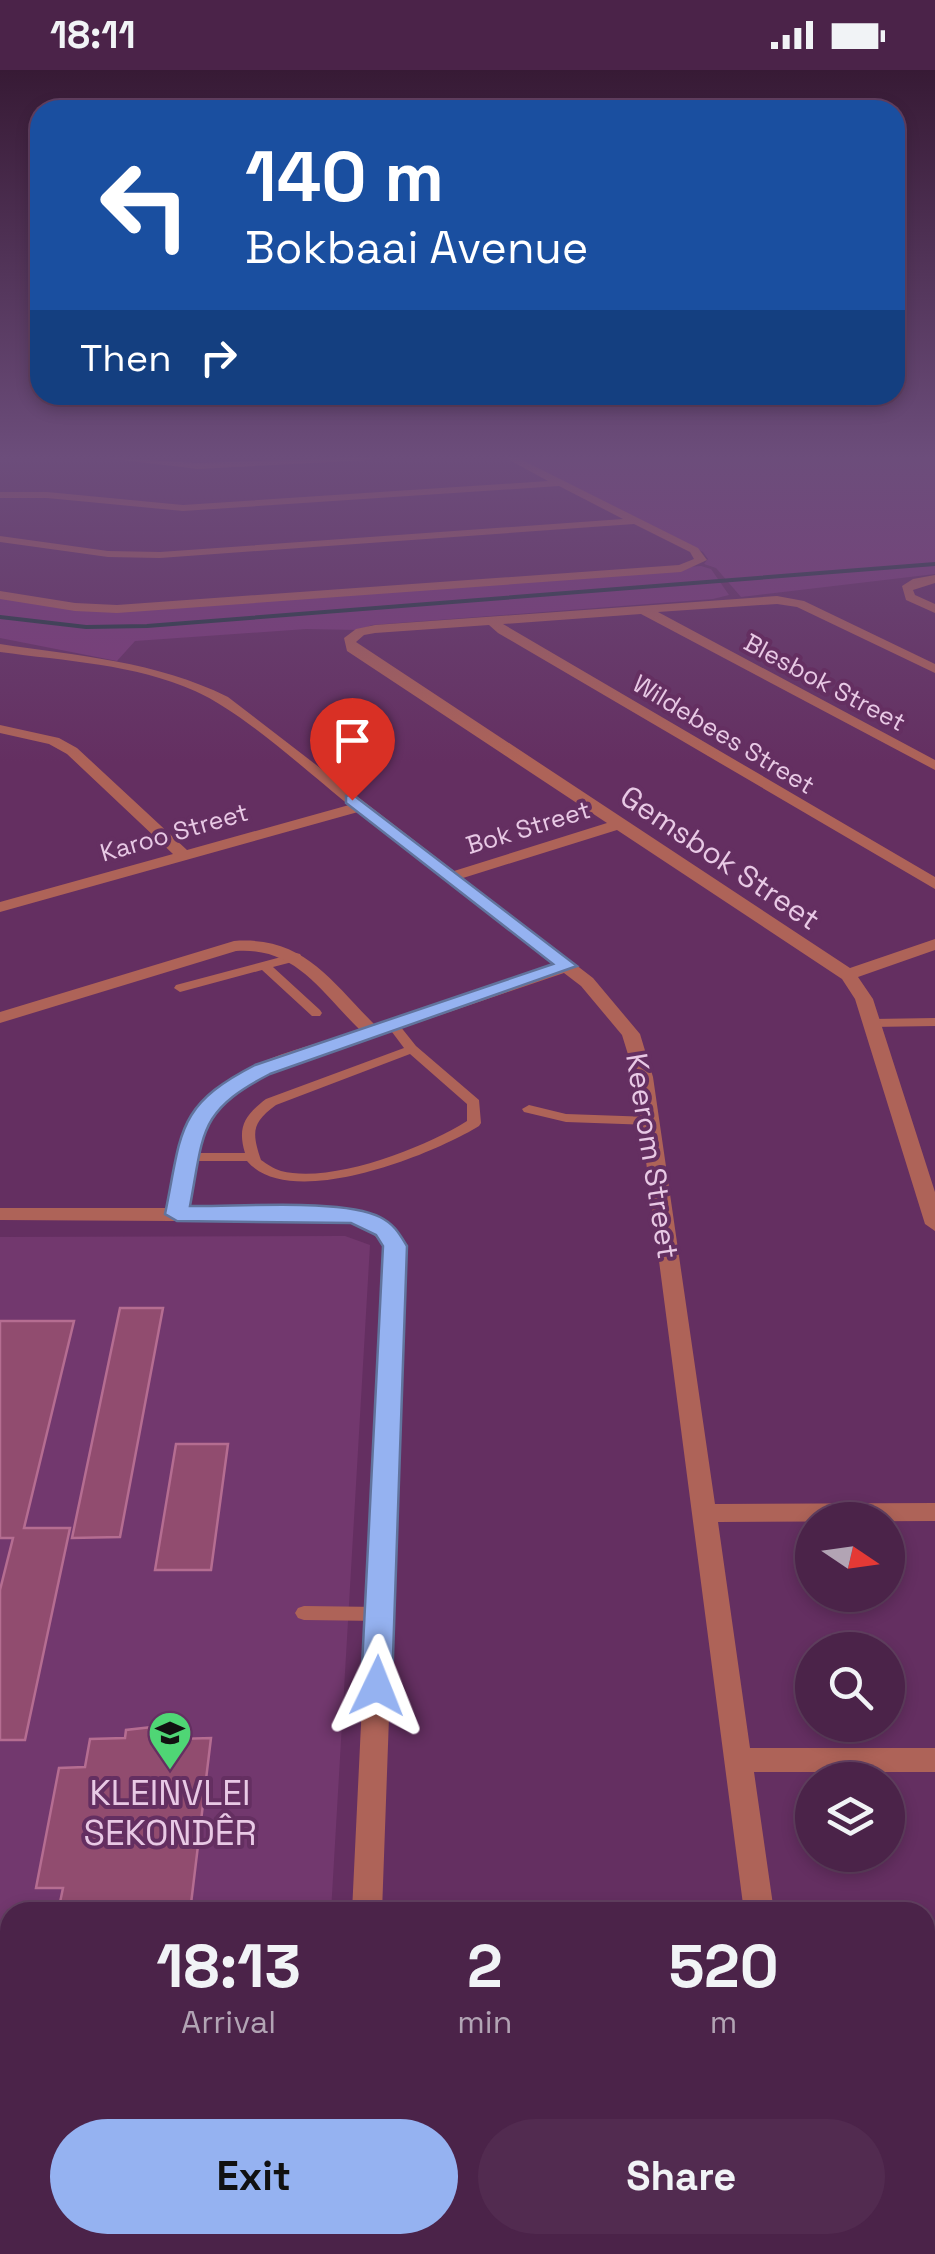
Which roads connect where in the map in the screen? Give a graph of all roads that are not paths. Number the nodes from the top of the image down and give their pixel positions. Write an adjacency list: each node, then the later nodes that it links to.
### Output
1 (700, 559): 3 (street)
2 (935, 579): 5 (street)
3 (0, 595)
4 (642, 609): 6 (street); 8 (street); 10 (street, Blesbok Street)
5 (935, 609)
6 (492, 620): 12 (street, Gemsbok Street); 15 (street, Wildebees Street)
7 (2, 649): 11 (street, Keerom Street)
8 (935, 669)
9 (0, 730): 13 (street)
10 (935, 766)
11 (360, 806): 13 (street, Karoo Street); 14 (street, Keerom Street)
12 (619, 824): 14 (street, Bok Street); 21 (street, Gemsbok Street)
13 (184, 856): 16 (street, Karoo Street)
14 (451, 876): 20 (street, Keerom Street)
15 (935, 884)
16 (3, 902)
17 (935, 944): 21 (street)
18 (296, 957): 19 (lane); 24 (street); 28 (street)
19 (264, 966): 22 (lane); 23 (lane)
20 (568, 966): 27 (street); 31 (street, Keerom Street)
21 (848, 976): 26 (street, Gemsbok Street)
22 (180, 988)
23 (316, 1013)
24 (0, 1018)
25 (935, 1022): 26 (lane)
26 (872, 1023): 36 (street, Gemsbok Street)
27 (392, 1024): 28 (street); 29 (lane)
28 (371, 1031): 32 (street)
29 (412, 1050): 33 (lane); 33 (lane)
30 (529, 1109): 31 (lane)
31 (651, 1122): 38 (street, Keerom Street)
32 (188, 1157): 33 (lane); 35 (street)
33 (248, 1157)
34 (0, 1214): 35 (street)
35 (177, 1214): 40 (street)
36 (935, 1224)
37 (935, 1512): 38 (street)
38 (704, 1513): 41 (street, Keerom Street)
39 (304, 1612): 40 (lane)
40 (380, 1614): 43 (street)
41 (738, 1760): 42 (street); 44 (street, Keerom Street)
42 (935, 1760)
43 (367, 1902)
44 (758, 1902)

